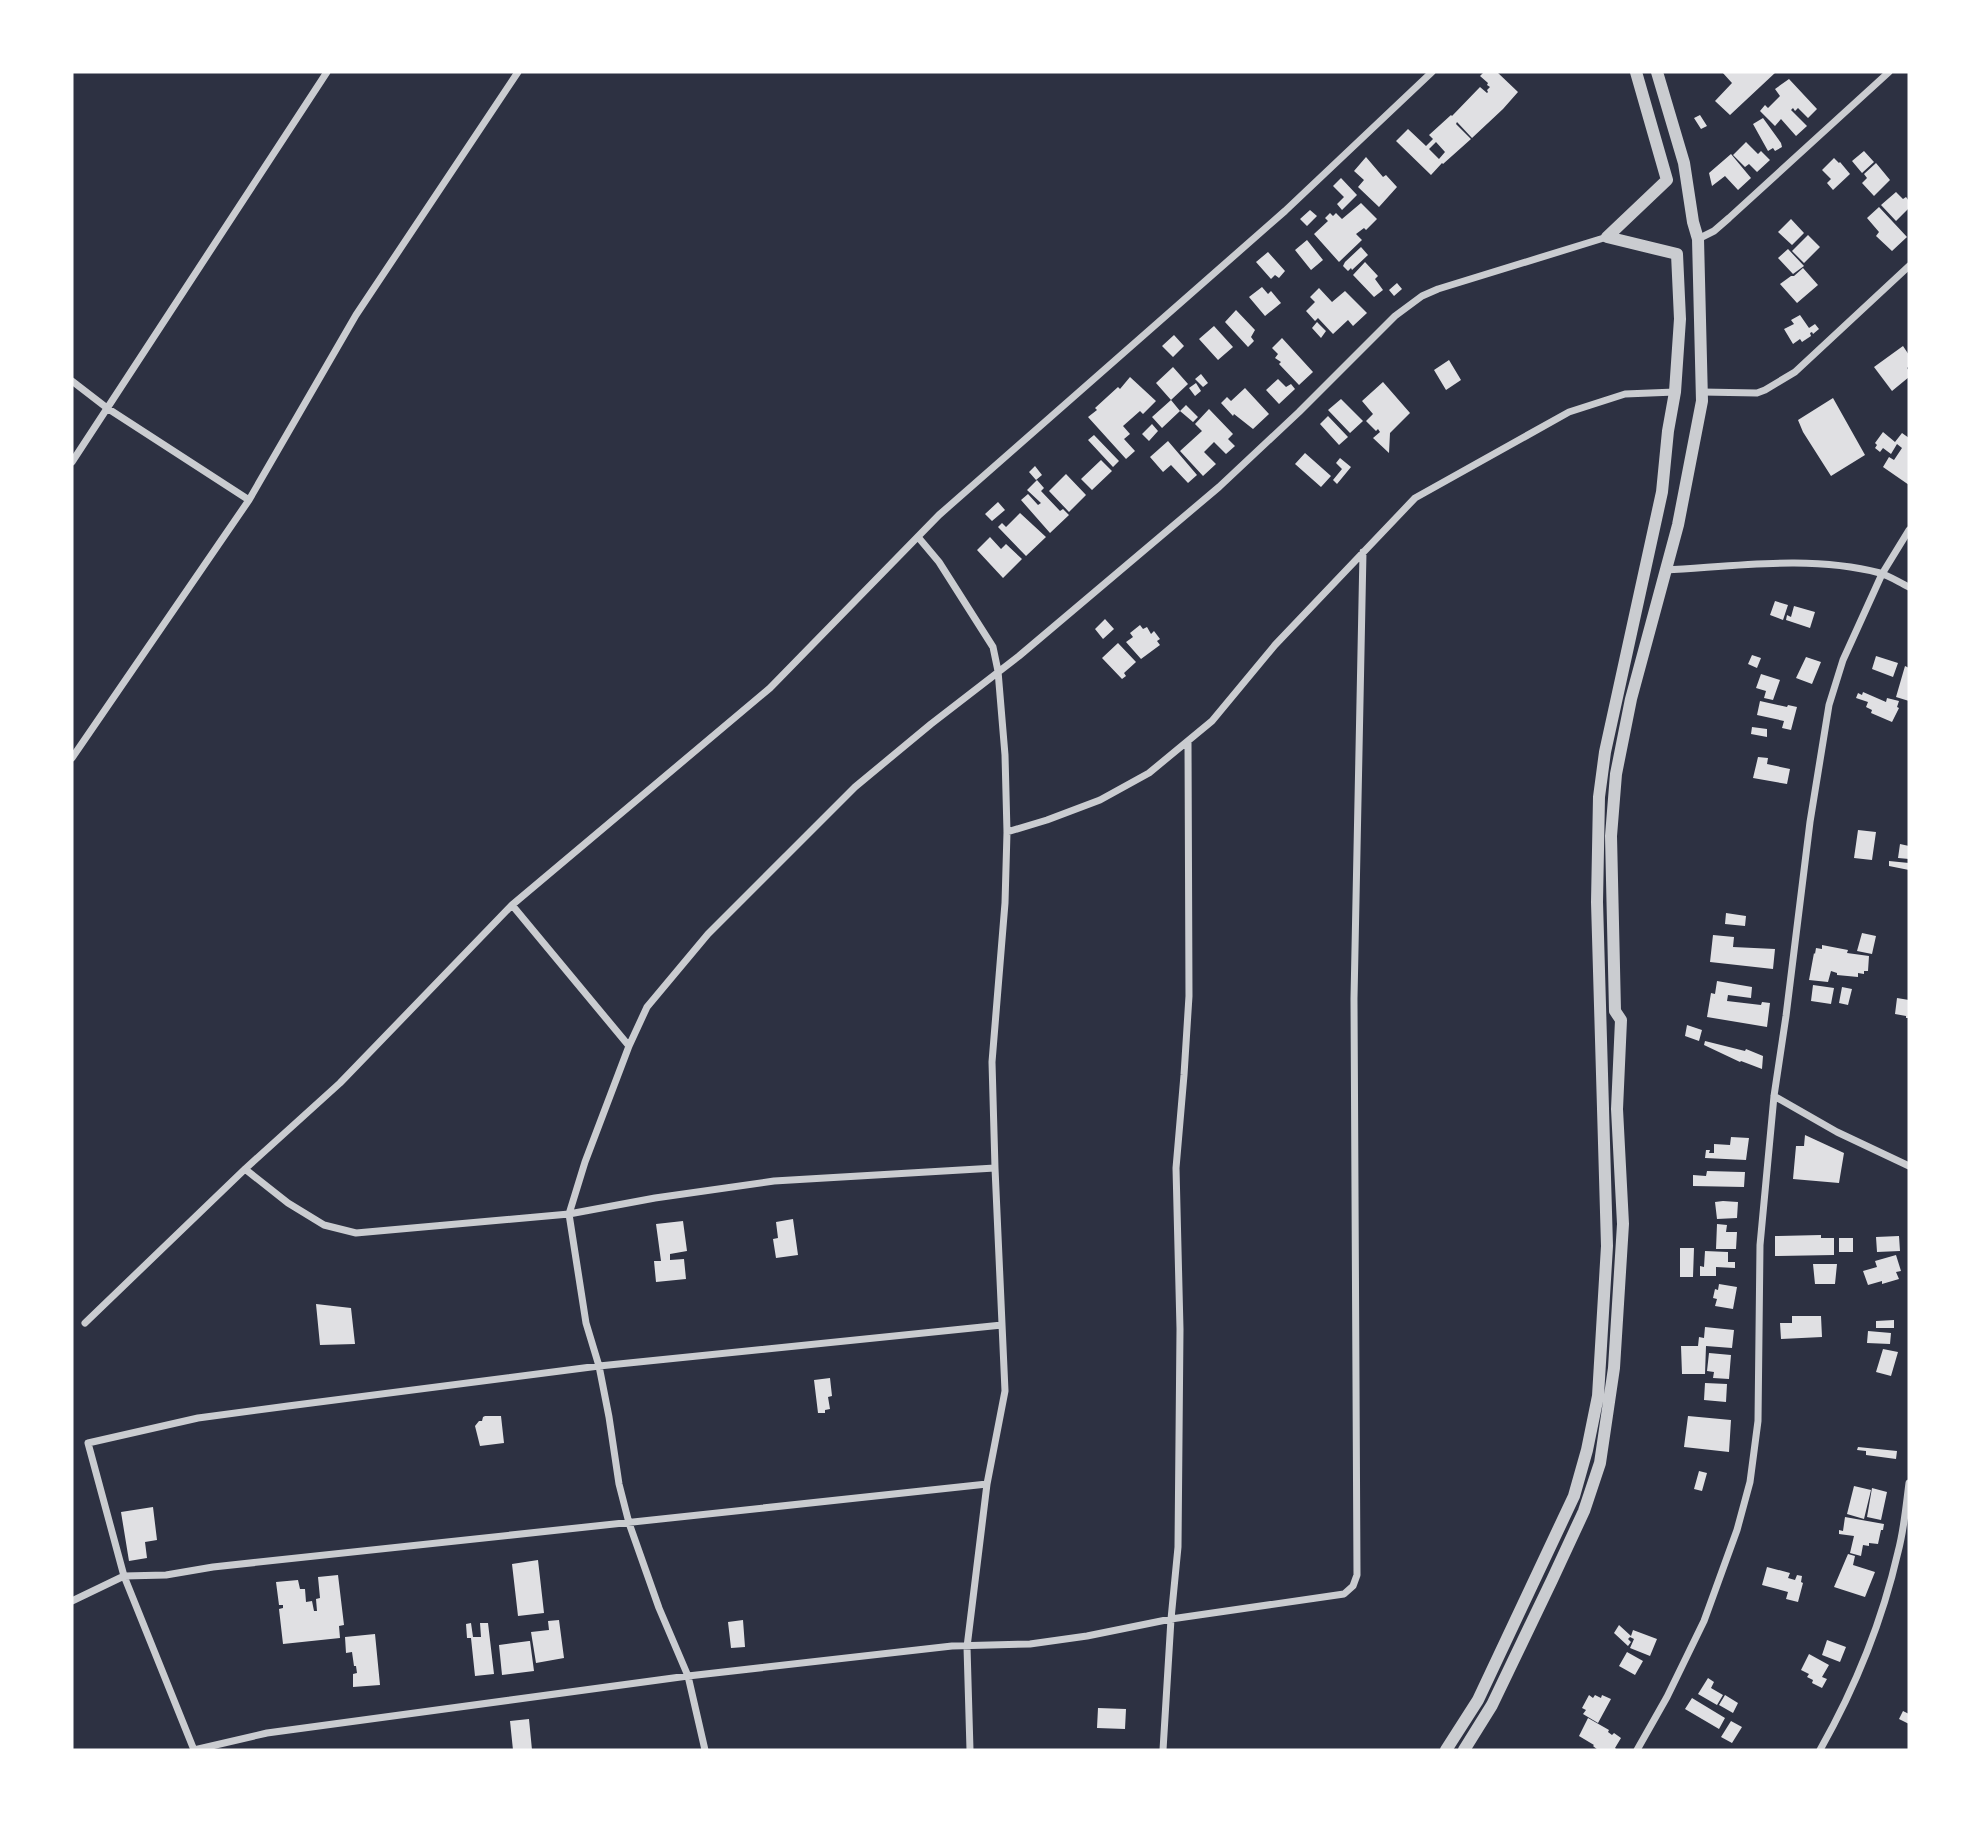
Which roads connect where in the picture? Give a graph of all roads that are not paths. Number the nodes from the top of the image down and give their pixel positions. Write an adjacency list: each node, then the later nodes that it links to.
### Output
1 (327, 72): 13 (street)
2 (518, 72): 15 (street)
3 (1432, 72): 17 (street)
4 (1636, 72): 7 (street)
5 (1889, 72): 8 (street)
6 (1660, 73): 8 (street)
7 (1607, 237): 11 (street); 22 (street)
8 (1698, 239): 12 (street)
9 (1909, 266): 12 (street)
10 (72, 381): 13 (street)
11 (1675, 392): 18 (street); 48 (street)
12 (1703, 392): 19 (street)
13 (107, 408): 14 (street); 15 (street)
14 (72, 463)
15 (249, 500): 24 (street)
16 (1909, 530): 20 (street)
17 (918, 537): 22 (street); 26 (street)
18 (1363, 552): 23 (street); 41 (street)
19 (1666, 570): 20 (street); 49 (street)
20 (1882, 574): 21 (street); 28 (street)
21 (1909, 587)
22 (998, 671): 25 (street); 27 (street)
23 (1188, 741): 25 (street); 41 (street)
24 (72, 758)
25 (1007, 832): 30 (street)
26 (512, 905): 27 (street); 31 (street)
27 (629, 1046): 32 (street)
28 (1774, 1096): 29 (street); 50 (street)
29 (1909, 1166)
30 (995, 1168): 32 (street); 34 (street)
31 (246, 1169): 32 (street); 33 (street)
32 (569, 1214): 35 (street)
33 (85, 1323)
34 (1002, 1325): 35 (street); 37 (street)
35 (599, 1366): 38 (street); 39 (street)
36 (1909, 1483): 51 (street)
37 (987, 1484): 38 (street); 42 (street)
38 (629, 1523): 39 (street); 43 (street)
39 (124, 1576): 40 (street); 44 (street)
40 (72, 1601)
41 (1171, 1619): 42 (street); 47 (street)
42 (967, 1647): 43 (street); 46 (street)
43 (688, 1676): 44 (street); 45 (street)
44 (194, 1750)
45 (705, 1750)
46 (970, 1750)
47 (1164, 1750)
48 (1446, 1750)
49 (1464, 1750)
50 (1637, 1750)
51 (1820, 1750)

